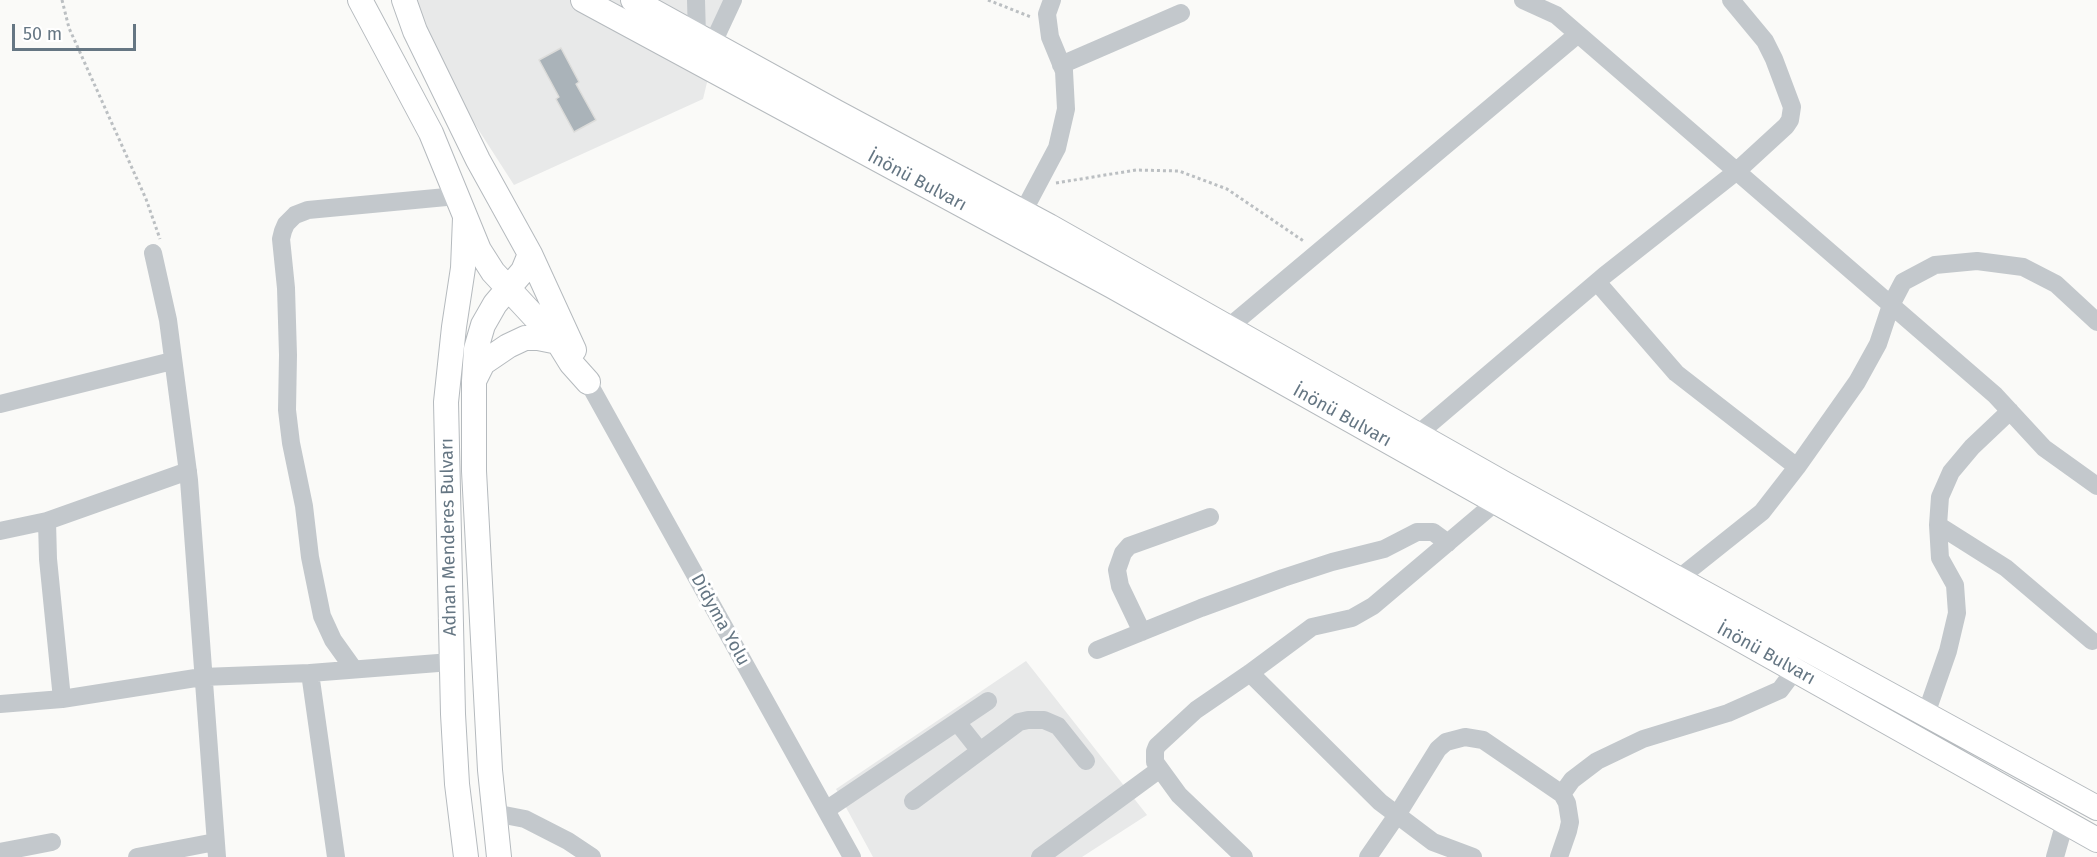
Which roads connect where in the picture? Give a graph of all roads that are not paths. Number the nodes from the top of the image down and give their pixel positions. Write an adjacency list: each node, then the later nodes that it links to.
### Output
1 (360, 0): 15 (main road)
2 (404, 0): 16 (main road)
3 (583, 0): 36 (main road, İnönü Bulvarı)
4 (633, 0): 12 (main road, İnönü Bulvarı)
5 (696, 0): 12 (street)
6 (733, 0): 12 (street)
7 (1052, 0): 13 (street)
8 (1523, 0): 11 (street)
9 (1731, 0): 14 (street)
10 (1181, 13): 13 (street)
11 (1578, 34): 14 (street); 25 (street)
12 (704, 40): 17 (main road, İnönü Bulvarı)
13 (1061, 65): 17 (street)
14 (1737, 171): 21 (street); 23 (street)
15 (457, 196): 18 (main road); 47 (street)
16 (502, 205): 18 (main road); 20 (main road)
17 (1023, 212): 25 (main road, İnönü Bulvarı)
18 (465, 218): 22 (main road); 46 (main road, Adnan Menderes Bulvarı)
19 (157, 247): 27 (street)
20 (530, 254): 22 (main road, Adnan Menderes Bulvarı); 29 (main road)
21 (1597, 282): 32 (street); 33 (street)
22 (508, 289): 26 (main road); 28 (main road, Adnan Menderes Bulvarı)
23 (1891, 304): 24 (street); 31 (street); 33 (street)
24 (2097, 322)
25 (1229, 327): 32 (main road, İnönü Bulvarı)
26 (558, 342): 28 (main road); 29 (main road)
27 (172, 361): 30 (street); 34 (street)
28 (474, 381): 64 (main road, Adnan Menderes Bulvarı)
29 (588, 382): 63 (street, Didyma Yolu)
30 (0, 404)
31 (2010, 411): 35 (street); 39 (street)
32 (1418, 434): 42 (main road, İnönü Bulvarı)
33 (1797, 467): 42 (street)
34 (188, 471): 38 (street); 51 (street)
35 (2097, 486)
36 (1496, 502): 41 (street); 48 (main road, İnönü Bulvarı)
37 (1210, 517): 43 (street)
38 (47, 521): 40 (street); 52 (street)
39 (1938, 525): 44 (street); 55 (street)
40 (0, 531)
41 (1448, 543): 43 (street); 50 (street)
42 (1678, 579): 55 (main road, İnönü Bulvarı)
43 (1142, 632): 45 (street)
44 (2092, 641)
45 (1097, 650)
46 (451, 662): 47 (street); 73 (main road, Adnan Menderes Bulvarı)
47 (353, 668): 49 (street)
48 (1795, 670): 60 (street); 66 (main road, İnönü Bulvarı)
49 (310, 673): 51 (street); 72 (street)
50 (1250, 673): 59 (street); 65 (street)
51 (202, 677): 52 (street); 69 (street)
52 (62, 699): 54 (street)
53 (988, 701): 56 (street)
54 (0, 704)
55 (1926, 714): 62 (main road, İnönü Bulvarı)
56 (957, 722): 57 (street); 63 (street)
57 (980, 751): 58 (street); 61 (street)
58 (1086, 762)
59 (1160, 769): 77 (street); 78 (street)
60 (1562, 794): 65 (street); 81 (street)
61 (913, 801)
62 (2088, 802): 66 (main road)
63 (826, 810): 76 (street, Didyma Yolu)
64 (494, 813): 74 (main road, Adnan Menderes Bulvarı); 75 (street)
65 (1397, 815): 79 (street); 80 (street)
66 (2065, 822): 67 (main road, İnönü Bulvarı); 82 (street)
67 (2097, 840)
68 (52, 842): 70 (street)
69 (216, 849): 71 (street)
70 (0, 852)
71 (137, 857)
72 (336, 857)
73 (466, 857)
74 (499, 857)
75 (592, 857)
76 (852, 857)
77 (1040, 857)
78 (1244, 857)
79 (1368, 857)
80 (1473, 857)
81 (1559, 857)
82 (2055, 857)

